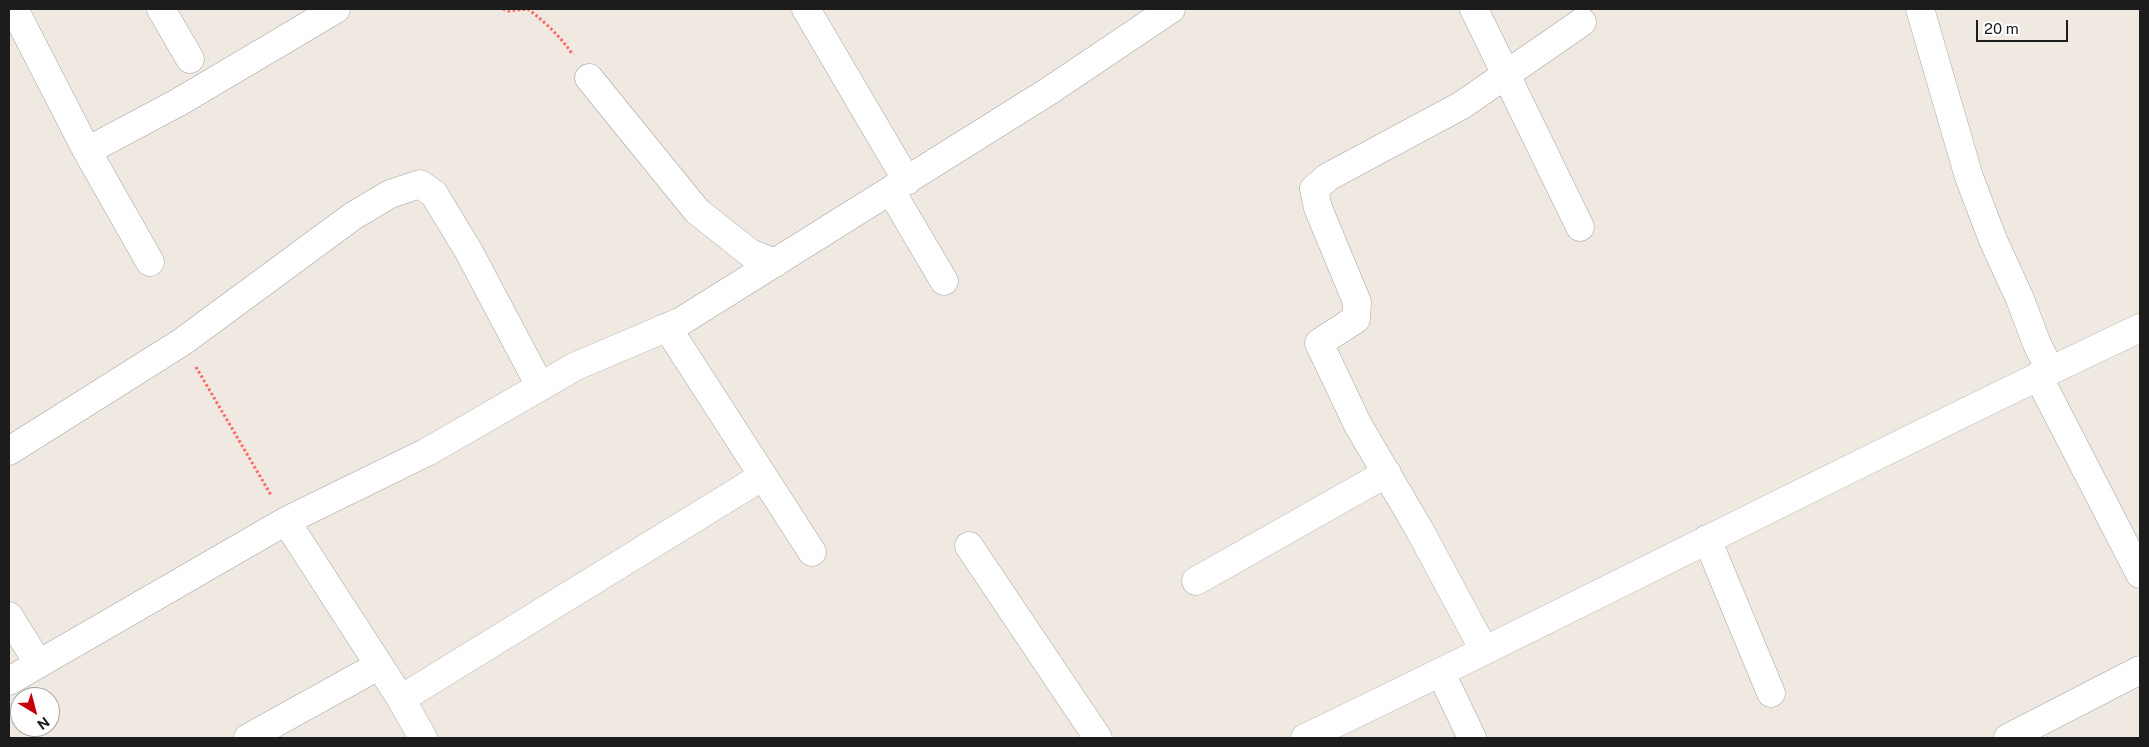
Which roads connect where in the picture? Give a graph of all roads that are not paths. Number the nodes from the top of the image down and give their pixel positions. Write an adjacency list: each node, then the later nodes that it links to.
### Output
1 (14, 9): 12 (street)
2 (160, 9): 9 (street)
3 (336, 9): 12 (street)
4 (806, 9): 13 (street)
5 (1171, 9): 13 (street)
6 (1474, 9): 10 (street)
7 (1920, 9): 20 (street)
8 (1582, 22): 10 (street)
9 (190, 59)
10 (1506, 74): 14 (street); 23 (street)
11 (589, 78): 16 (street)
12 (87, 151): 15 (street)
13 (899, 186): 16 (street); 17 (street)
14 (1580, 228)
15 (150, 262)
16 (776, 263): 18 (street)
17 (944, 282)
18 (667, 327): 21 (street); 24 (street)
19 (2140, 328): 20 (street)
20 (2044, 373): 26 (street); 29 (street)
21 (540, 386): 22 (street); 25 (street)
22 (9, 451)
23 (1387, 473): 30 (street); 32 (street)
24 (763, 476): 28 (street); 39 (street)
25 (286, 521): 33 (street); 34 (street)
26 (1707, 539): 32 (street); 38 (street)
27 (969, 546): 42 (street)
28 (812, 552)
29 (2140, 574)
30 (1196, 581)
31 (9, 616): 33 (street)
32 (1484, 650): 36 (street)
33 (38, 664): 37 (street)
34 (378, 666): 39 (street); 40 (street)
35 (2140, 670): 45 (street)
36 (1441, 673): 43 (street); 44 (street)
37 (9, 680)
38 (1771, 693)
39 (401, 699): 41 (street)
40 (248, 738)
41 (423, 738)
42 (1098, 738)
43 (1305, 738)
44 (1472, 738)
45 (2008, 738)

